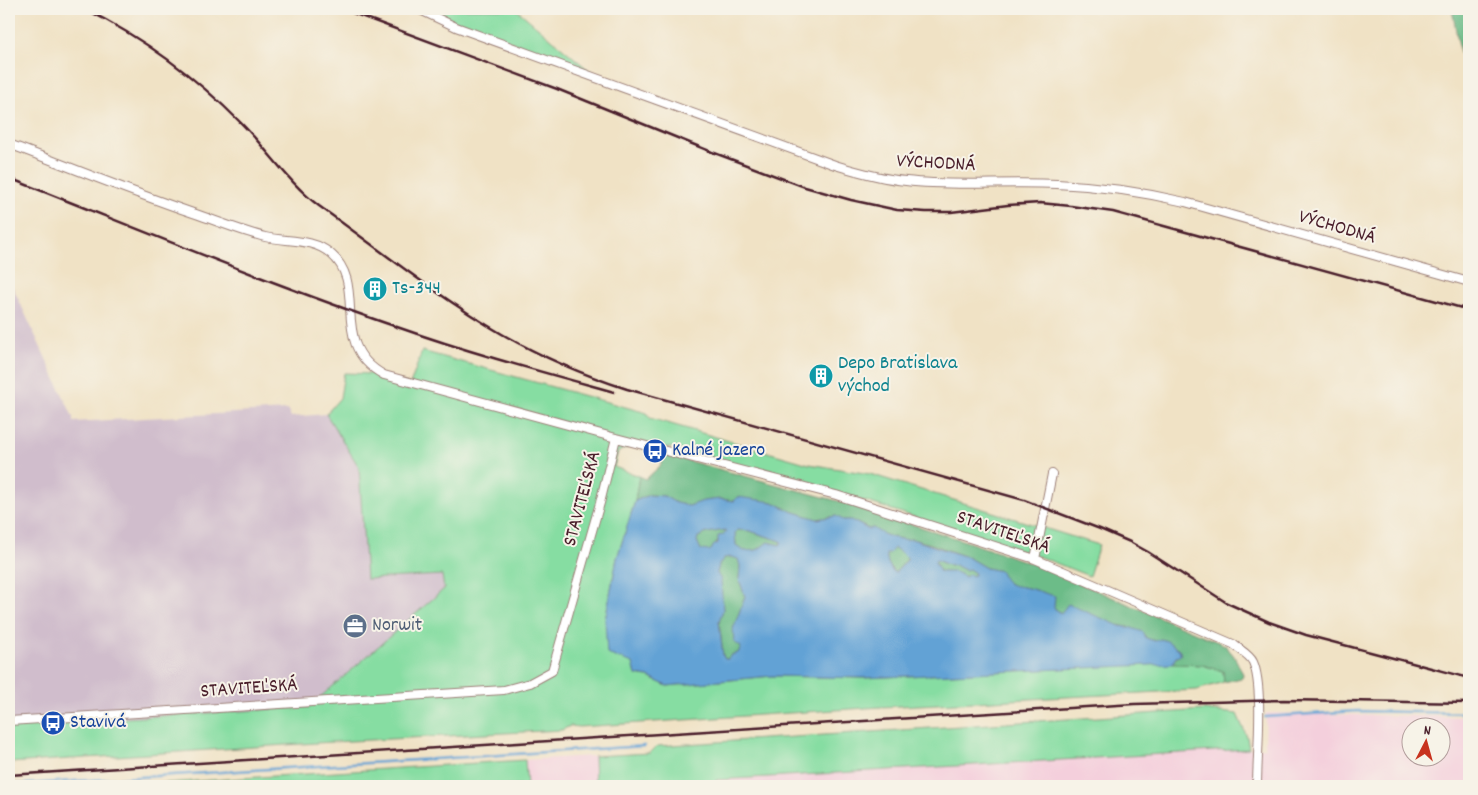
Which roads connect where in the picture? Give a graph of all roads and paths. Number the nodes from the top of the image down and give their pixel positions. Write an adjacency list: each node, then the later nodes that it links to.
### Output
1 (418, 9): 3 (street, VÝCHODNÁ)
2 (9, 144): 4 (street)
3 (1469, 282)
4 (616, 438): 6 (street, STAVITEĽSKÁ); 7 (street, STAVITEĽSKÁ)
5 (1052, 474): 6 (street)
6 (1035, 560): 8 (street, STAVITEĽSKÁ)
7 (9, 721)
8 (1257, 786)

